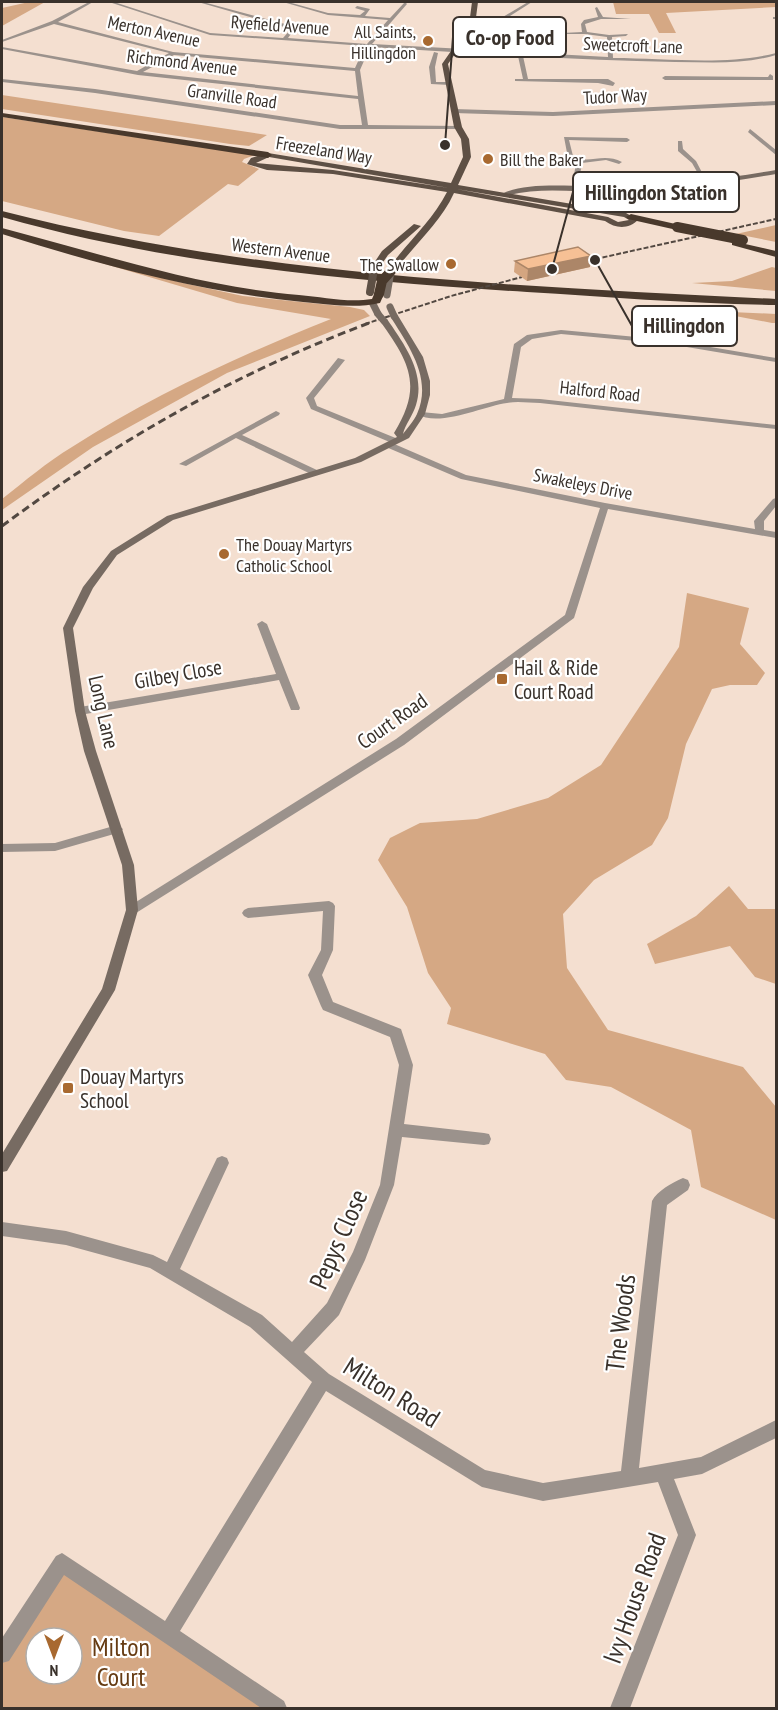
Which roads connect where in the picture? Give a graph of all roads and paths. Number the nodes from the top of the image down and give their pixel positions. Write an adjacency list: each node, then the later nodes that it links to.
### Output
1 (91, 2): 14 (street)
2 (111, 2): 20 (street, Ryefield Avenue)
3 (200, 2): 20 (street)
4 (285, 2): 10 (street)
5 (475, 2): 15 (main road)
6 (530, 2): 15 (street)
7 (405, 3): 12 (street)
8 (357, 7): 10 (street)
9 (597, 8): 11 (street)
10 (361, 17): 12 (street)
11 (601, 18): 13 (street); 16 (street)
12 (391, 19): 22 (street)
13 (629, 19)
14 (54, 22): 21 (street); 25 (street, Merton Avenue)
15 (473, 22): 24 (main road)
16 (585, 33): 17 (street); 19 (street)
17 (545, 34)
18 (626, 35): 19 (street)
19 (609, 36): 29 (street)
20 (284, 39): 22 (street, Ryefield Avenue)
21 (2, 41)
22 (368, 46): 24 (street, Ryefield Avenue); 31 (street)
23 (2, 48): 32 (street, Richmond Avenue)
24 (452, 51): 28 (street, Sweetcroft Lane); 39 (main road)
25 (173, 53): 31 (street, Merton Avenue); 32 (street)
26 (436, 53): 39 (street)
27 (777, 54): 30 (street, Sweetcroft Lane)
28 (520, 55): 29 (street, Sweetcroft Lane); 36 (street)
29 (611, 59): 30 (street, Sweetcroft Lane)
30 (688, 60): 34 (street)
31 (357, 70): 41 (street)
32 (138, 73): 41 (street, Richmond Avenue)
33 (770, 76): 34 (street)
34 (693, 79): 40 (street)
35 (516, 80): 36 (street)
36 (526, 80): 38 (street)
37 (2, 81): 45 (street, Granville Road)
38 (603, 81)
39 (448, 84): 43 (main road)
40 (673, 89)
41 (361, 98): 45 (street)
42 (777, 103): 43 (street, Tudor Way)
43 (454, 111): 46 (main road)
44 (2, 115): 51 (highway)
45 (365, 127): 46 (street, Granville Road)
46 (458, 127): 56 (main road); 58 (main road)
47 (750, 131): 50 (street)
48 (627, 140): 52 (street)
49 (680, 142): 57 (street)
50 (777, 153)
51 (268, 155): 56 (main road, Freezeland Way); 56 (main road, Freezeland Way)
52 (576, 161): 53 (street); 54 (street); 59 (street)
53 (619, 162)
54 (558, 166)
55 (777, 172): 57 (main road)
56 (443, 182): 58 (main road, Freezeland Way); 71 (main road, bridge)
57 (706, 183): 59 (main road)
58 (454, 188): 60 (main road); 61 (main road); 62 (main road)
59 (585, 190): 60 (main road)
60 (520, 194): 64 (main road)
61 (479, 196): 62 (main road); 64 (main road)
62 (448, 200): 70 (main road)
63 (2, 214): 72 (highway, Western Avenue)
64 (618, 223): 67 (highway, bridge)
65 (2, 225): 73 (highway, Western Avenue)
66 (2, 231): 71 (highway)
67 (739, 242): 68 (highway); 69 (highway)
68 (777, 247)
69 (777, 254)
70 (391, 271): 71 (highway, bridge)
71 (377, 299): 78 (main road, bridge); 81 (main road, bridge)
72 (777, 302)
73 (777, 310)
74 (341, 360): 81 (street, Swakeleys Drive)
75 (777, 360): 76 (street)
76 (508, 400): 78 (street, Halford Road); 79 (street, Halford Road)
77 (276, 414): 80 (street)
78 (421, 414): 81 (main road, Long Lane)
79 (777, 427)
80 (235, 435): 82 (street); 83 (street)
81 (395, 441): 83 (main road, Long Lane); 85 (street, Swakeleys Drive)
82 (183, 464)
83 (316, 473): 91 (main road, Long Lane)
84 (777, 501): 86 (street)
85 (605, 506): 86 (street, Swakeleys Drive); 94 (street, Court Road)
86 (759, 532): 87 (street, Swakeleys Drive)
87 (777, 535)
88 (262, 624): 89 (street)
89 (282, 676): 90 (street); 91 (street, Gilbey Close)
90 (295, 708)
91 (80, 711): 92 (main road, Long Lane)
92 (117, 829): 93 (street); 94 (main road, Long Lane)
93 (2, 848)
94 (132, 910): 99 (main road, Long Lane)
95 (248, 913): 96 (street, Pepys Close)
96 (396, 1130): 97 (street); 103 (street, Pepys Close)
97 (484, 1140)
98 (222, 1163): 102 (street)
99 (2, 1166)
100 (683, 1185): 107 (street, The Woods)
101 (2, 1229): 102 (street, Milton Road)
102 (170, 1272): 103 (street, Milton Road)
103 (293, 1352): 104 (street, Milton Road)
104 (323, 1380): 107 (street, Milton Road); 108 (street)
105 (777, 1429): 106 (street, Milton Road)
106 (663, 1472): 107 (street, Milton Road); 111 (street, Ivy House Road)
107 (629, 1478)
108 (168, 1634): 109 (street); 110 (street)
109 (2, 1654)
110 (277, 1708)
111 (620, 1708)

